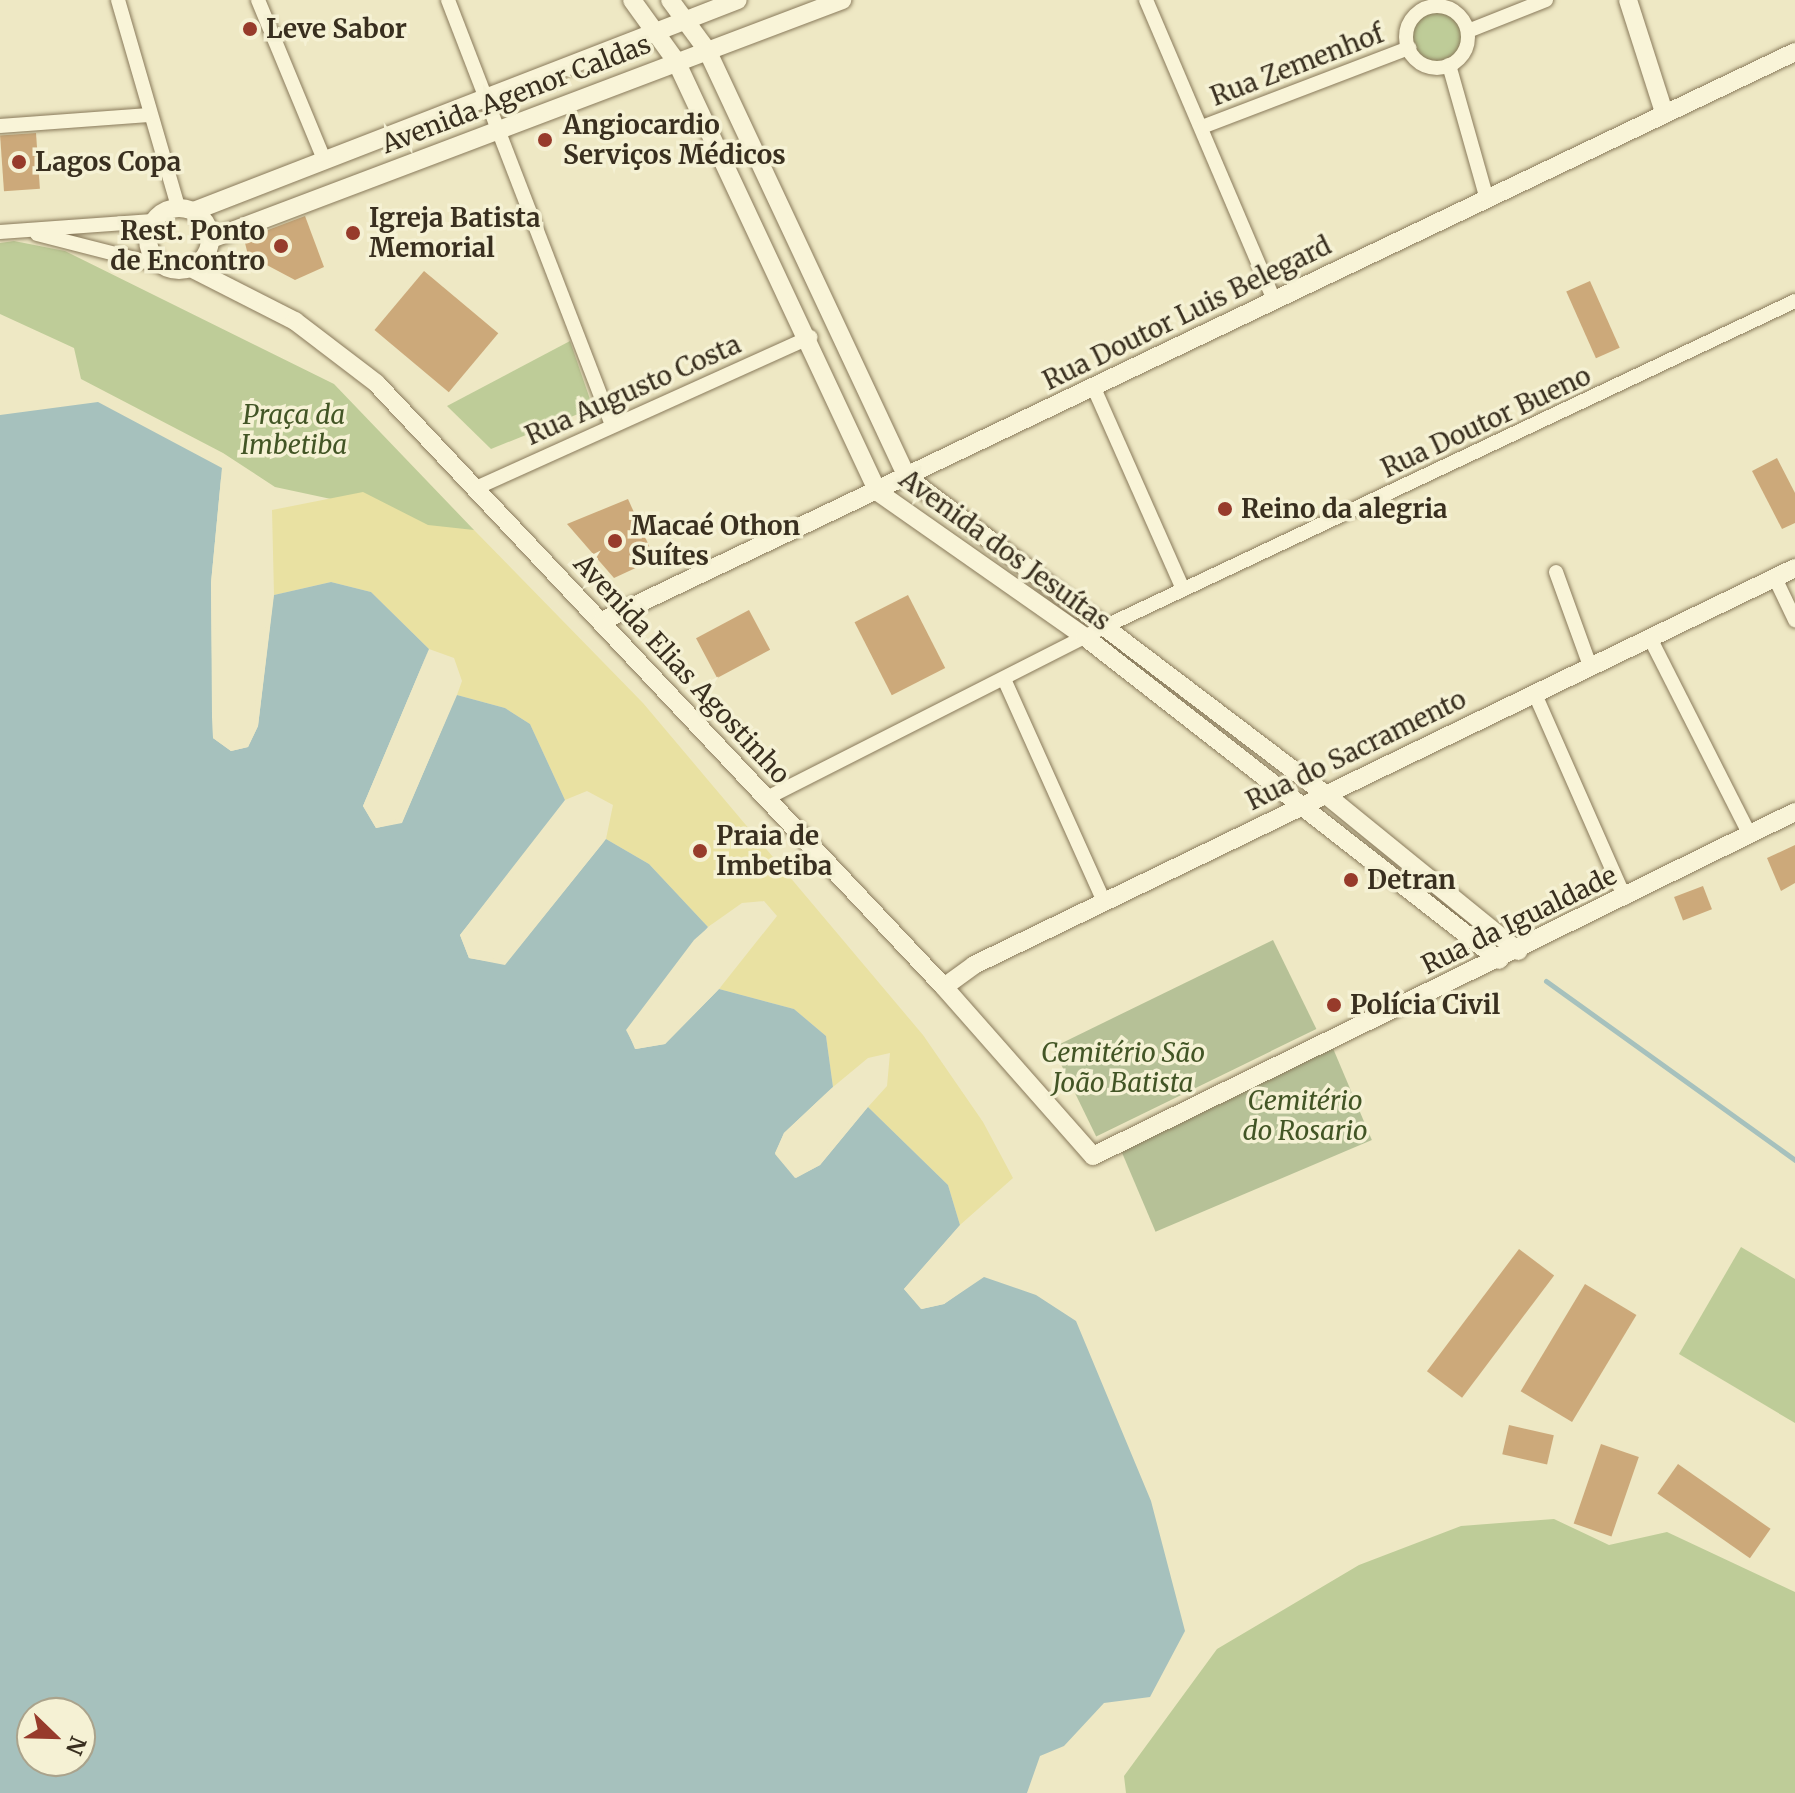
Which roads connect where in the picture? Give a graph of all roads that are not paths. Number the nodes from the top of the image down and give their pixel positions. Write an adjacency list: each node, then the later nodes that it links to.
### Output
1 (118, 0): 22 (street)
2 (258, 0): 26 (street)
3 (448, 0): 20 (street)
4 (632, 0): 13 (street, Avenida dos Jesuítas)
5 (670, 0): 12 (street, Avenida dos Jesuítas)
6 (738, 0): 12 (street, Avenida Agenor Caldas)
7 (842, 0): 16 (street, Avenida Agenor Caldas)
8 (1146, 0): 24 (street)
9 (1546, 0): 14 (street)
10 (1628, 0): 21 (street)
11 (1422, 4): 14 (street); 15 (street)
12 (684, 20): 13 (street, Avenida Agenor Caldas); 16 (street, Avenida dos Jesuítas)
13 (654, 31): 18 (street, Avenida dos Jesuítas); 20 (street, Avenida Agenor Caldas)
14 (1468, 31): 19 (street)
15 (1409, 48): 19 (street); 24 (street, Rua Zemenhof)
16 (707, 50): 18 (street, Avenida Agenor Caldas); 40 (street, Avenida dos Jesuítas)
17 (1795, 52): 21 (street, Rua Doutor Luis Belegard)
18 (676, 61): 25 (street, Avenida Agenor Caldas); 37 (street, Avenida dos Jesuítas)
19 (1449, 65): 27 (street)
20 (485, 95): 25 (street); 26 (street, Avenida Agenor Caldas)
21 (1664, 112): 27 (street, Rua Doutor Luis Belegard)
22 (149, 115): 23 (street); 28 (street)
23 (0, 126)
24 (1202, 127): 35 (street)
25 (497, 128): 32 (street, Avenida Agenor Caldas); 39 (street)
26 (323, 157): 28 (street, Avenida Agenor Caldas)
27 (1487, 199): 35 (street, Rua Doutor Luis Belegard)
28 (186, 209): 29 (street); 32 (street)
29 (153, 221): 30 (street); 33 (street)
30 (25, 231): 31 (street); 33 (street)
31 (0, 232)
32 (211, 239): 34 (street)
33 (163, 266): 34 (street)
34 (191, 268): 41 (street, Avenida Elias Agostinho)
35 (1274, 300): 38 (street, Rua Doutor Luis Belegard)
36 (1795, 301): 46 (street, Rua Doutor Bueno)
37 (810, 337): 39 (street, Rua Augusto Costa); 42 (street, Avenida dos Jesuítas)
38 (1093, 386): 40 (street, Rua Doutor Luis Belegard); 46 (street)
39 (612, 424): 41 (street, Rua Augusto Costa)
40 (907, 477): 42 (street, Rua Doutor Luis Belegard); 49 (street, Avenida dos Jesuítas)
41 (476, 488): 48 (street, Avenida Elias Agostinho)
42 (878, 492): 48 (street, Rua Doutor Luis Belegard); 50 (street, Avenida dos Jesuítas)
43 (1795, 568): 45 (street, Rua do Sacramento)
44 (1556, 572): 52 (street)
45 (1775, 578): 47 (street); 51 (street, Rua do Sacramento)
46 (1183, 589): 49 (street, Rua Doutor Bueno)
47 (1795, 620)
48 (602, 621): 56 (street, Avenida Elias Agostinho)
49 (1106, 626): 50 (street, Rua Doutor Bueno); 55 (street, Avenida dos Jesuítas)
50 (1085, 637): 53 (street, Rua Doutor Bueno); 57 (street, Avenida dos Jesuítas)
51 (1650, 638): 52 (street, Rua do Sacramento); 59 (street)
52 (1589, 663): 54 (street, Rua do Sacramento)
53 (1004, 679): 56 (street, Rua Doutor Bueno); 61 (street)
54 (1534, 692): 55 (street, Rua do Sacramento); 60 (street)
55 (1325, 794): 57 (street, Rua do Sacramento); 62 (street, Avenida dos Jesuítas)
56 (767, 798): 64 (street, Avenida Elias Agostinho)
57 (1301, 807): 61 (street, Rua do Sacramento); 63 (street, Avenida dos Jesuítas)
58 (1795, 812): 59 (street, Rua da Igualdade)
59 (1750, 835): 60 (street, Rua da Igualdade)
60 (1625, 898): 62 (street, Rua da Igualdade)
61 (1104, 902): 64 (street, Rua do Sacramento)
62 (1518, 951): 63 (street, Rua da Igualdade)
63 (1499, 960): 65 (street, Rua da Igualdade)
64 (944, 987): 65 (street, Avenida Elias Agostinho)
65 (1093, 1156)

